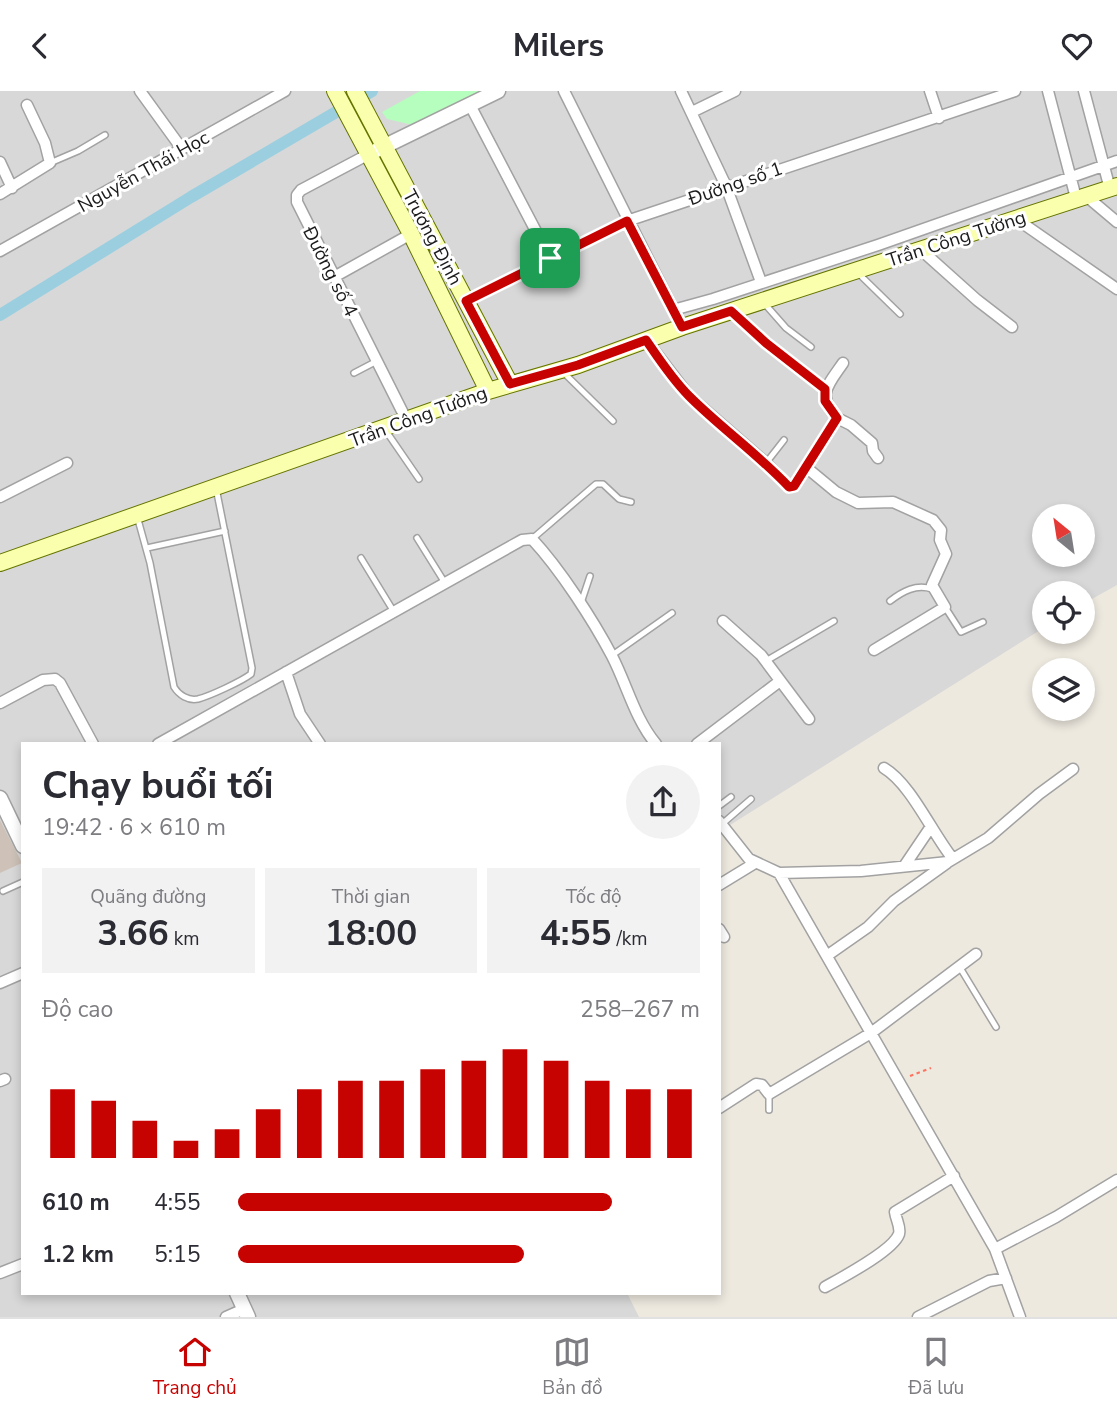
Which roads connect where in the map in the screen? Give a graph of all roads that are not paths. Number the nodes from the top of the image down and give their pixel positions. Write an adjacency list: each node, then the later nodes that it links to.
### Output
1 (140, 91): 19 (street)
2 (285, 91): 19 (street, Nguyễn Thái Học)
3 (335, 91): 20 (main road, Trương Định)
4 (355, 91): 18 (main road, Trương Định)
5 (498, 91): 14 (street)
6 (564, 91): 32 (street)
7 (681, 91): 15 (street)
8 (734, 91): 15 (street)
9 (930, 91): 16 (street)
10 (1015, 91): 16 (street, Đường số 1)
11 (1048, 91): 25 (street)
12 (1083, 91): 24 (street)
13 (27, 105): 23 (street)
14 (470, 105): 18 (street); 37 (street)
15 (692, 112): 26 (street)
16 (939, 118): 26 (street, Đường số 1)
17 (105, 135): 23 (lane)
18 (385, 146): 20 (street); 42 (main road, Trương Định)
19 (182, 149): 36 (street, Nguyễn Thái Học)
20 (369, 154): 34 (main road, Trương Định); 39 (street, Đường số 4)
21 (1117, 161): 24 (street, Trần Công Tường)
22 (0, 162): 27 (street)
23 (50, 163): 27 (street)
24 (1105, 165): 25 (street, Trần Công Tường); 28 (street)
25 (1072, 176): 30 (street); 40 (street, Trần Công Tường)
26 (726, 186): 32 (street, Đường số 1); 40 (street)
27 (12, 188): 29 (street)
28 (1113, 188): 30 (main road, Trần Công Tường)
29 (0, 194)
30 (1081, 197): 31 (main road, Trần Công Tường); 33 (street)
31 (1015, 218): 35 (main road, Trần Công Tường); 41 (street)
32 (627, 221): 37 (street, Đường số 1); 44 (street)
33 (1117, 222)
34 (411, 234): 39 (street); 57 (main road, Trương Định)
35 (920, 249): 38 (main road, Trần Công Tường); 48 (street)
36 (0, 251)
37 (550, 258): 42 (street, Đường số 1)
38 (855, 270): 43 (main road, Trần Công Tường); 46 (lane)
39 (334, 277): 51 (street, Đường số 4)
40 (761, 282): 44 (street, Trần Công Tường)
41 (1117, 289)
42 (466, 301): 55 (main road, Trương Định)
43 (762, 301): 45 (main road, Trần Công Tường); 50 (lane)
44 (673, 310): 47 (street)
45 (731, 311): 47 (main road, Trần Công Tường); 56 (street)
46 (901, 314)
47 (682, 327): 49 (main road, Trần Công Tường)
48 (1012, 327)
49 (646, 340): 53 (main road, Trần Công Tường); 65 (street)
50 (811, 347)
51 (377, 361): 54 (lane); 59 (street, Đường số 4)
52 (843, 363): 56 (street)
53 (561, 369): 55 (main road, Trần Công Tường); 60 (lane)
54 (354, 373)
55 (510, 384): 57 (main road, Trần Công Tường)
56 (825, 389): 58 (street)
57 (488, 391): 59 (main road, Trần Công Tường)
58 (837, 418): 63 (street); 66 (street)
59 (407, 421): 61 (main road, Trần Công Tường)
60 (613, 421)
61 (384, 429): 67 (lane); 68 (main road, Trần Công Tường)
62 (784, 440): 65 (lane)
63 (878, 458)
64 (67, 463): 69 (street)
65 (766, 463): 66 (street)
66 (807, 468): 80 (street)
67 (419, 479)
68 (215, 486): 71 (main road, Trần Công Tường); 72 (lane)
69 (0, 497)
70 (631, 502): 74 (lane)
71 (136, 513): 75 (lane); 77 (main road, Trần Công Tường)
72 (225, 531): 75 (lane); 75 (lane)
73 (417, 538): 79 (lane)
74 (532, 539): 79 (street); 82 (street)
75 (146, 548)
76 (360, 558): 84 (lane)
77 (0, 562)
78 (590, 576): 82 (lane)
79 (445, 583): 84 (street)
80 (933, 589): 81 (lane); 83 (street)
81 (890, 601)
82 (580, 606): 90 (street)
83 (945, 607): 88 (lane); 89 (street)
84 (394, 612): 92 (street)
85 (672, 613): 90 (lane)
86 (723, 621): 91 (street)
87 (834, 621): 91 (lane)
88 (983, 622)
89 (874, 650)
90 (611, 656): 99 (street)
91 (766, 661): 93 (street)
92 (286, 672): 97 (street); 98 (street)
93 (780, 681): 95 (street); 100 (street)
94 (0, 703): 96 (street)
95 (809, 719)
96 (92, 742)
97 (162, 742)
98 (319, 742)
99 (650, 742)
100 (700, 742)
101 (884, 768): 108 (street)
102 (1073, 769): 110 (street)
103 (731, 797): 105 (lane)
104 (751, 799): 107 (lane)
105 (721, 804)
106 (8, 813): 109 (street)
107 (721, 823): 111 (street)
108 (930, 828): 110 (street); 112 (street)
109 (21, 842)
110 (951, 860): 112 (street); 118 (street)
111 (755, 863): 113 (street); 115 (street)
112 (905, 865): 113 (street)
113 (779, 873): 118 (street)
114 (21, 883): 116 (lane)
115 (721, 884)
116 (3, 891)
117 (976, 954): 119 (street)
118 (828, 955): 123 (street)
119 (959, 966): 122 (lane); 123 (street)
120 (21, 974): 121 (street)
121 (0, 983)
122 (996, 1027)
123 (871, 1033): 124 (street); 127 (street)
124 (769, 1094): 125 (street); 126 (lane)
125 (721, 1107)
126 (769, 1110)
127 (954, 1176): 129 (street); 133 (street)
128 (1117, 1180): 129 (street)
129 (995, 1249): 131 (street)
130 (21, 1265): 132 (street)
131 (1003, 1270): 137 (street); 138 (street)
132 (0, 1273)
133 (825, 1287)
134 (238, 1295): 135 (street)
135 (246, 1313): 136 (street)
136 (226, 1317)
137 (918, 1317)
138 (1020, 1317)

